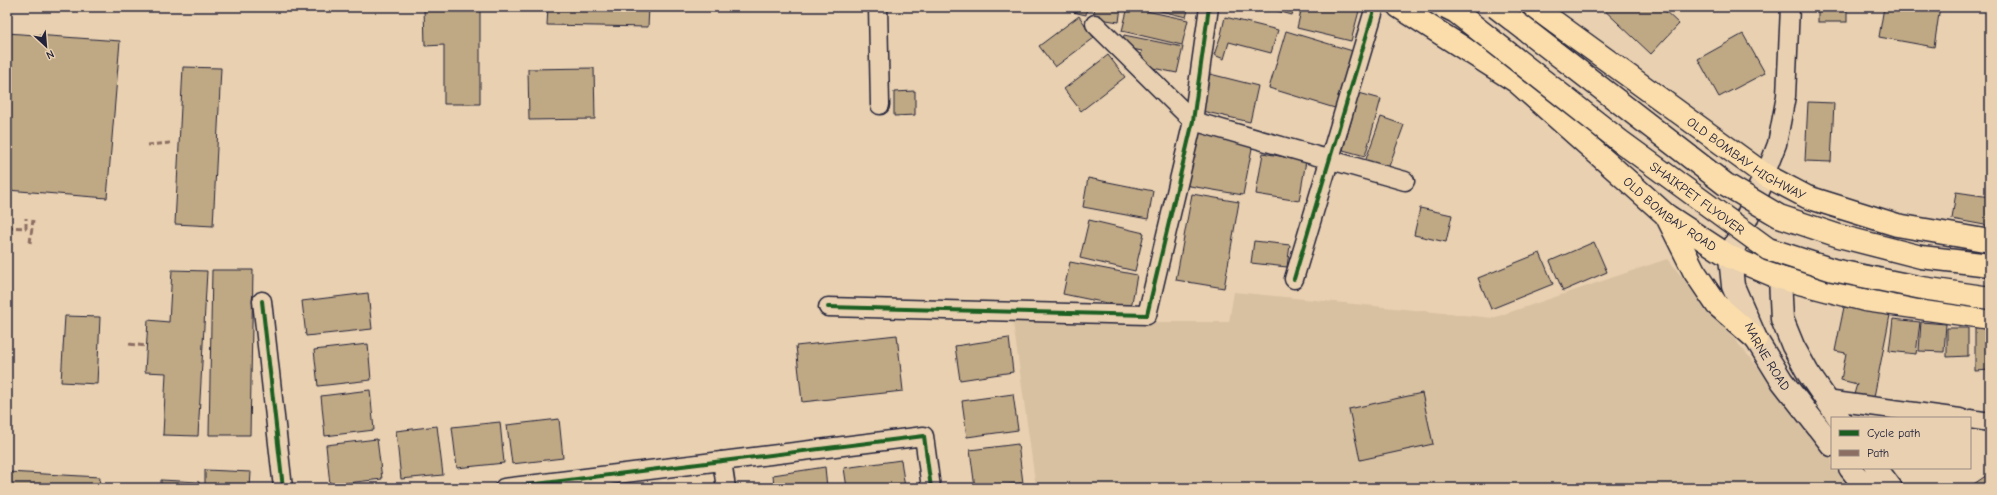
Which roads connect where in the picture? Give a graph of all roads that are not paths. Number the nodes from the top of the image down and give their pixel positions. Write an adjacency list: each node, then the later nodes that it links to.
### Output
1 (878, 7): 10 (street)
2 (1209, 7): 11 (street)
3 (1374, 7): 12 (street)
4 (1399, 7): 15 (main road, OLD BOMBAY ROAD)
5 (1446, 7): 21 (main road, SHAIKPET FLYOVER, bridge)
6 (1496, 7): 18 (main road, SHAIKPET FLYOVER, bridge)
7 (1534, 7): 13 (main road, OLD BOMBAY HIGHWAY)
8 (1790, 7): 13 (street)
9 (1095, 24): 11 (street)
10 (880, 104)
11 (1193, 121): 12 (street); 23 (street)
12 (1329, 158): 14 (street); 20 (street)
13 (1765, 175): 16 (main road, OLD BOMBAY HIGHWAY); 17 (main road)
14 (1406, 181)
15 (1666, 215): 17 (main road, OLD BOMBAY ROAD); 25 (main road)
16 (1990, 241)
17 (1730, 256): 19 (main road, OLD BOMBAY ROAD); 25 (main road, NARNE ROAD)
18 (1990, 265)
19 (1780, 278): 24 (main road, OLD BOMBAY ROAD); 26 (main road, NARNE ROAD)
20 (1294, 279)
21 (1990, 298)
22 (262, 302): 36 (street)
23 (828, 307)
24 (1990, 318)
25 (1756, 339): 31 (main road, NARNE ROAD)
26 (1826, 400): 27 (main road, NARNE ROAD); 28 (street)
27 (1838, 417)
28 (1953, 417)
29 (1971, 419): 30 (street)
30 (1990, 422)
31 (1831, 444)
32 (722, 461): 35 (street); 38 (street); 39 (street)
33 (1851, 469): 40 (main road)
34 (1877, 469): 41 (main road)
35 (532, 486): 37 (street)
36 (283, 488)
37 (504, 488)
38 (726, 488)
39 (931, 488)
40 (1866, 488)
41 (1891, 488)

